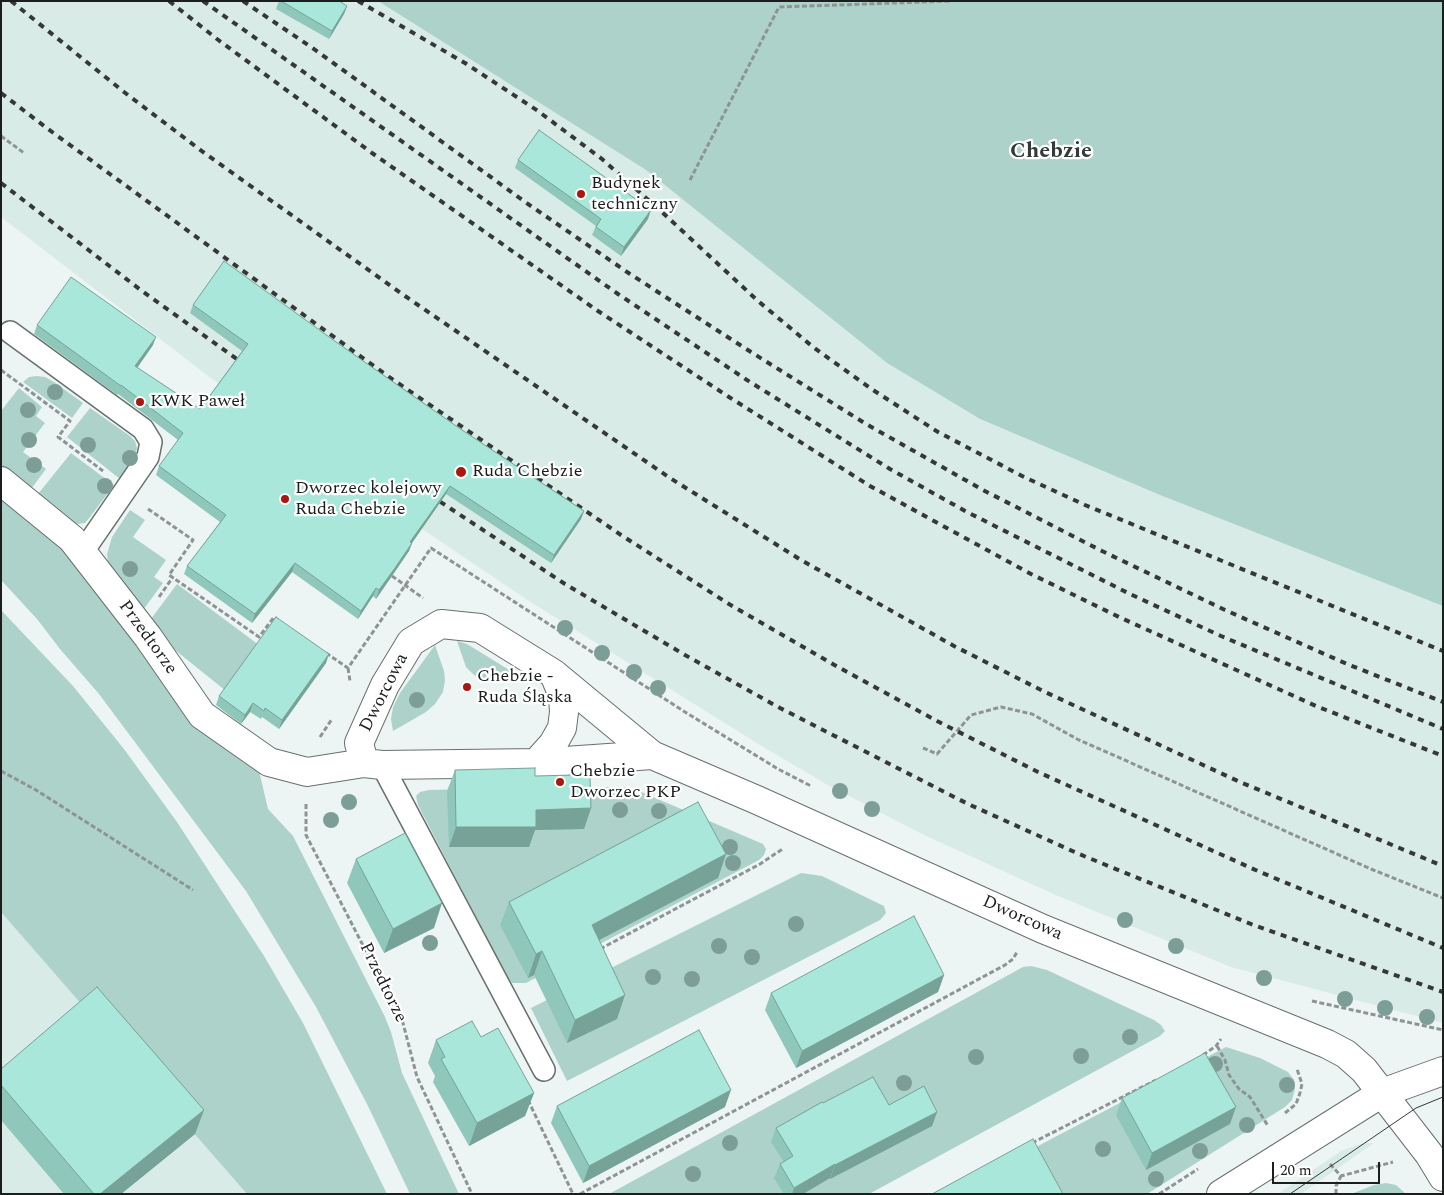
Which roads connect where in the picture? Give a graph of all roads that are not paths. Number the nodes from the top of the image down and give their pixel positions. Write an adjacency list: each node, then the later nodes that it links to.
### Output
1 (10, 332): 3 (lane)
2 (1, 481): 3 (street, Przedtorze)
3 (82, 553): 7 (street, Przedtorze)
4 (554, 674): 5 (street, Dworcowa); 6 (street); 7 (street, Dworcowa)
5 (652, 755): 6 (street, Dworcowa); 11 (street, Dworcowa)
6 (536, 762): 7 (street, Dworcowa)
7 (373, 764): 8 (lane)
8 (544, 1070)
9 (1443, 1071): 11 (street)
10 (1443, 1091): 11 (street)
11 (1382, 1093): 12 (street, Dworcowa); 13 (street)
12 (1443, 1177)
13 (1221, 1194)

